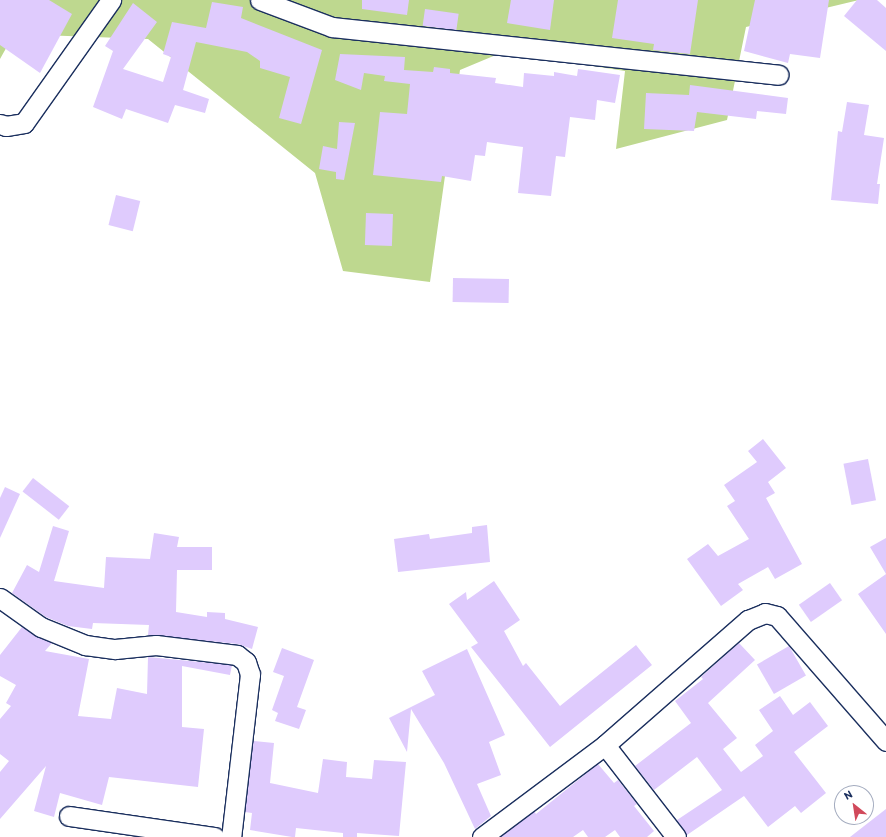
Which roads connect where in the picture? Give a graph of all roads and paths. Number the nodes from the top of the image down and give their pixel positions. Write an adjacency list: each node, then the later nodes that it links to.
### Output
1 (111, 0): 4 (street)
2 (260, 0): 3 (street)
3 (778, 76)
4 (0, 124)
5 (0, 598): 10 (street)
6 (886, 740): 7 (street)
7 (606, 745): 11 (street); 12 (street)
8 (69, 816): 9 (street)
9 (214, 837)
10 (231, 837)
11 (482, 837)
12 (676, 837)

